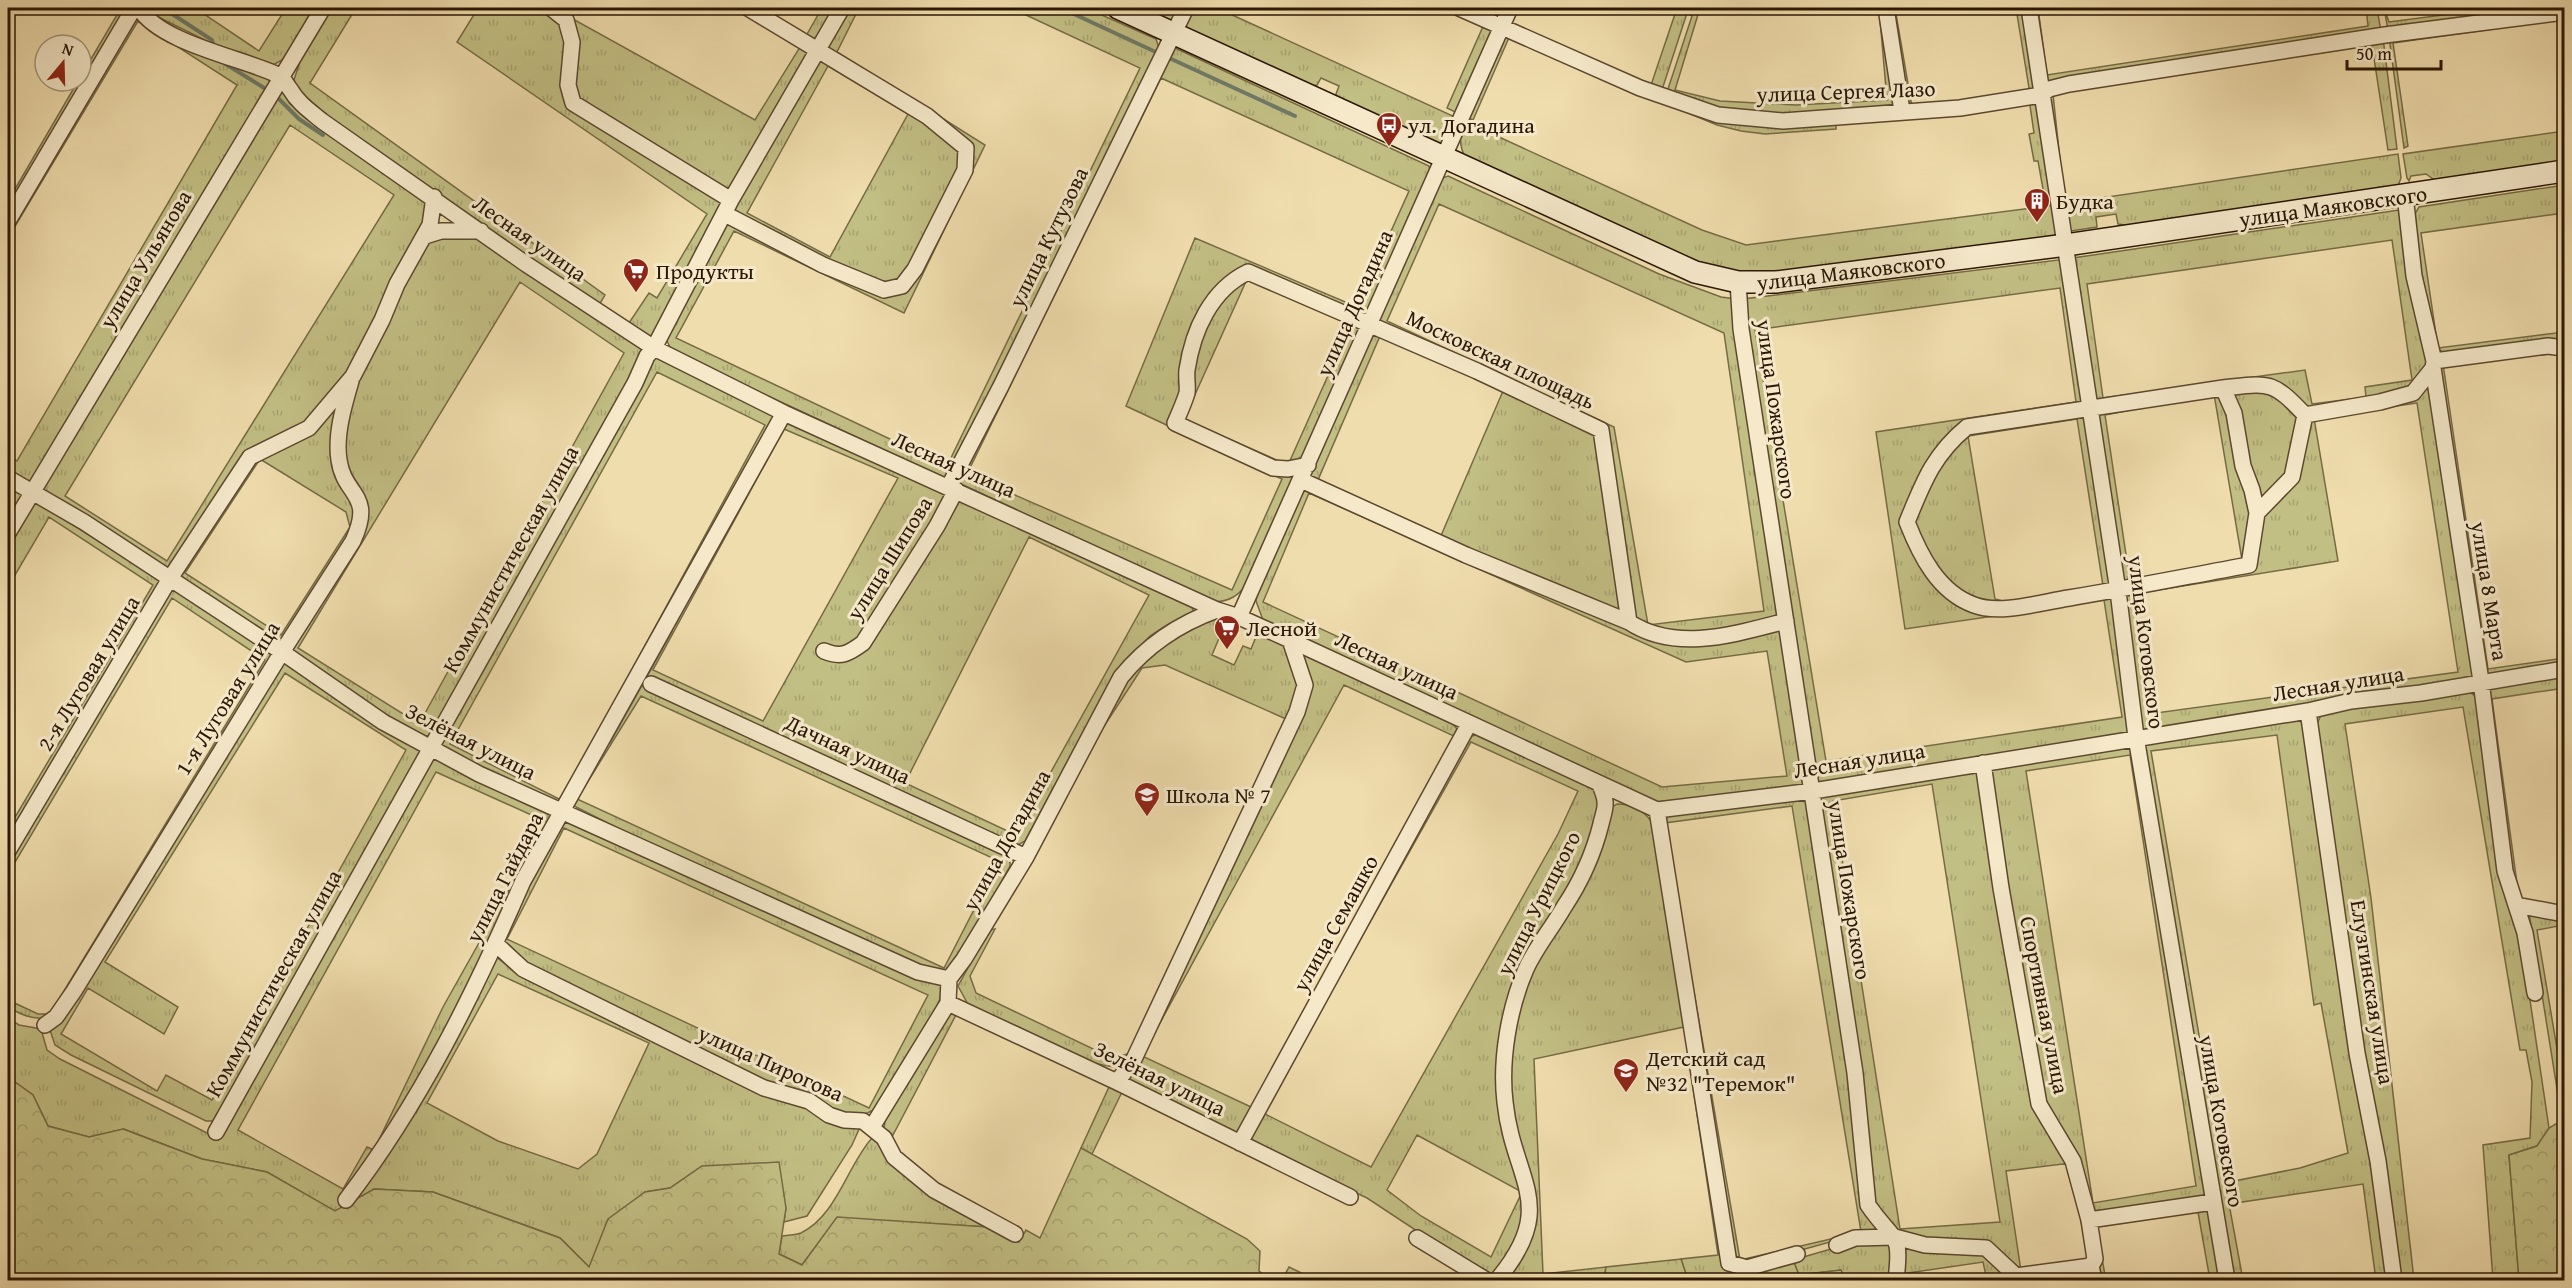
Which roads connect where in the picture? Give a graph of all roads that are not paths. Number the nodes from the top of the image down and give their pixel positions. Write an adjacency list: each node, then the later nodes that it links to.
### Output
1 (134, 8): 25 (street)
2 (139, 8): 17 (street)
3 (323, 8): 17 (street, улица Ульянова)
4 (551, 8): 24 (street)
5 (748, 8): 16 (street)
6 (842, 8): 16 (street, Коммунистическая улица)
7 (1118, 8): 15 (main road, улица Маяковского)
8 (1185, 8): 15 (street, улица Кутузова)
9 (1459, 8): 14 (street, улица Сергея Лазо)
10 (1510, 8): 14 (street, улица Догадина)
11 (1886, 8): 19 (street)
12 (2029, 8): 18 (street, улица Котовского)
13 (2565, 12): 18 (street, улица Сергея Лазо)
14 (1501, 27): 19 (street, улица Сергея Лазо); 20 (street, улица Догадина)
15 (1173, 33): 20 (main road, улица Маяковского); 42 (street, улица Кутузова)
16 (818, 50): 24 (street, Коммунистическая улица); 24 (street)
17 (281, 76): 23 (street, Лесная улица); 43 (street, улица Ульянова)
18 (2041, 94): 19 (street, улица Сергея Лазо); 28 (street, улица Котовского)
19 (1902, 111)
20 (1444, 157): 29 (main road, улица Маяковского); 30 (street, улица Догадина)
21 (2565, 171): 22 (main road, улица Маяковского)
22 (2405, 195): 28 (main road, улица Маяковского); 33 (street, улица 8 Марта)
23 (434, 197): 26 (street, Лесная улица); 27 (street, 1-я Луговая улица)
24 (728, 207): 31 (street, Коммунистическая улица)
25 (8, 221)
26 (481, 231): 27 (street); 31 (street, Лесная улица)
27 (425, 236): 34 (street, 1-я Луговая улица)
28 (2066, 245): 29 (main road, улица Маяковского); 36 (street, улица Котовского)
29 (1738, 282): 50 (street, улица Пожарского)
30 (1369, 323): 39 (street, улица Догадина); 39 (street); 51 (street, Московская площадь)
31 (654, 348): 37 (street, Лесная улица); 61 (street, Коммунистическая улица)
32 (2565, 348): 33 (street)
33 (2434, 365): 38 (street); 56 (street, улица 8 Марта)
34 (353, 376): 46 (street, 1-я Луговая улица); 54 (street, 1-я Луговая улица)
35 (2223, 388): 36 (street); 38 (street); 44 (street)
36 (2091, 410): 47 (street, улица Котовского); 47 (street)
37 (784, 413): 42 (street, Лесная улица); 68 (street, улица Гайдара)
38 (2305, 415): 44 (street)
39 (1308, 465): 41 (street, улица Догадина)
40 (8, 478): 43 (street, Зелёная улица)
41 (1301, 480): 49 (street, улица Догадина); 51 (street)
42 (953, 488): 48 (street, Лесная улица); 53 (street, улица Шипова)
43 (31, 493): 45 (street, улица Ульянова); 46 (street, Зелёная улица)
44 (2257, 513): 47 (street)
45 (8, 533)
46 (170, 580): 54 (street, Зелёная улица); 69 (street, 2-я Луговая улица)
47 (2118, 591): 60 (street, улица Котовского)
48 (1217, 610): 49 (street, Лесная улица); 70 (street, улица Догадина)
49 (1239, 617): 52 (street, Лесная улица)
50 (1786, 621): 51 (street); 64 (street, улица Пожарского)
51 (1629, 622)
52 (1290, 640): 59 (street, Лесная улица); 78 (street)
53 (824, 651)
54 (282, 652): 61 (street, Зелёная улица); 77 (street, 1-я Луговая улица)
55 (2565, 669): 56 (street, Лесная улица)
56 (2481, 681): 58 (street, Лесная улица); 71 (street, улица 8 Марта)
57 (651, 684): 70 (street, Дачная улица)
58 (2308, 711): 60 (street, Лесная улица); 96 (street, Елузгинская улица)
59 (1470, 724): 63 (street, Лесная улица); 81 (street, улица Семашко)
60 (2136, 737): 62 (street, Лесная улица); 84 (street, улица Котовского)
61 (430, 747): 68 (street, Зелёная улица); 80 (street, Коммунистическая улица)
62 (1983, 763): 64 (street, Лесная улица); 85 (street, Спортивная улица)
63 (1600, 785): 65 (street, Лесная улица); 66 (street)
64 (1812, 791): 67 (street, Лесная улица); 87 (street, улица Пожарского)
65 (1624, 797): 66 (street); 67 (street, Лесная улица)
66 (1605, 802): 93 (street, улица Урицкого)
67 (1657, 810): 90 (street)
68 (563, 811): 73 (street, улица Гайдара); 74 (street, Зелёная улица)
69 (8, 851)
70 (1026, 857): 74 (street, улица Догадина)
71 (2516, 905): 72 (street); 75 (street, улица 8 Марта)
72 (2565, 914)
73 (495, 944): 79 (street, улица Пирогова); 83 (street, улица Гайдара)
74 (949, 979): 76 (street)
75 (2535, 993)
76 (948, 1003): 78 (street, Зелёная улица); 79 (street)
77 (45, 1024)
78 (1117, 1082): 81 (street, Зелёная улица)
79 (872, 1127): 86 (street)
80 (216, 1132)
81 (1240, 1143): 82 (street, Зелёная улица)
82 (1350, 1197)
83 (346, 1200)
84 (2213, 1202): 85 (street); 95 (street, улица Котовского)
85 (2089, 1220): 91 (street, Спортивная улица)
86 (1015, 1234)
87 (1895, 1237): 89 (street); 91 (street); 94 (street)
88 (1417, 1238): 92 (street)
89 (1837, 1245)
90 (1797, 1254)
91 (2092, 1273)
92 (1486, 1281)
93 (1497, 1281)
94 (1896, 1281)
95 (2227, 1281)
96 (2394, 1281)

